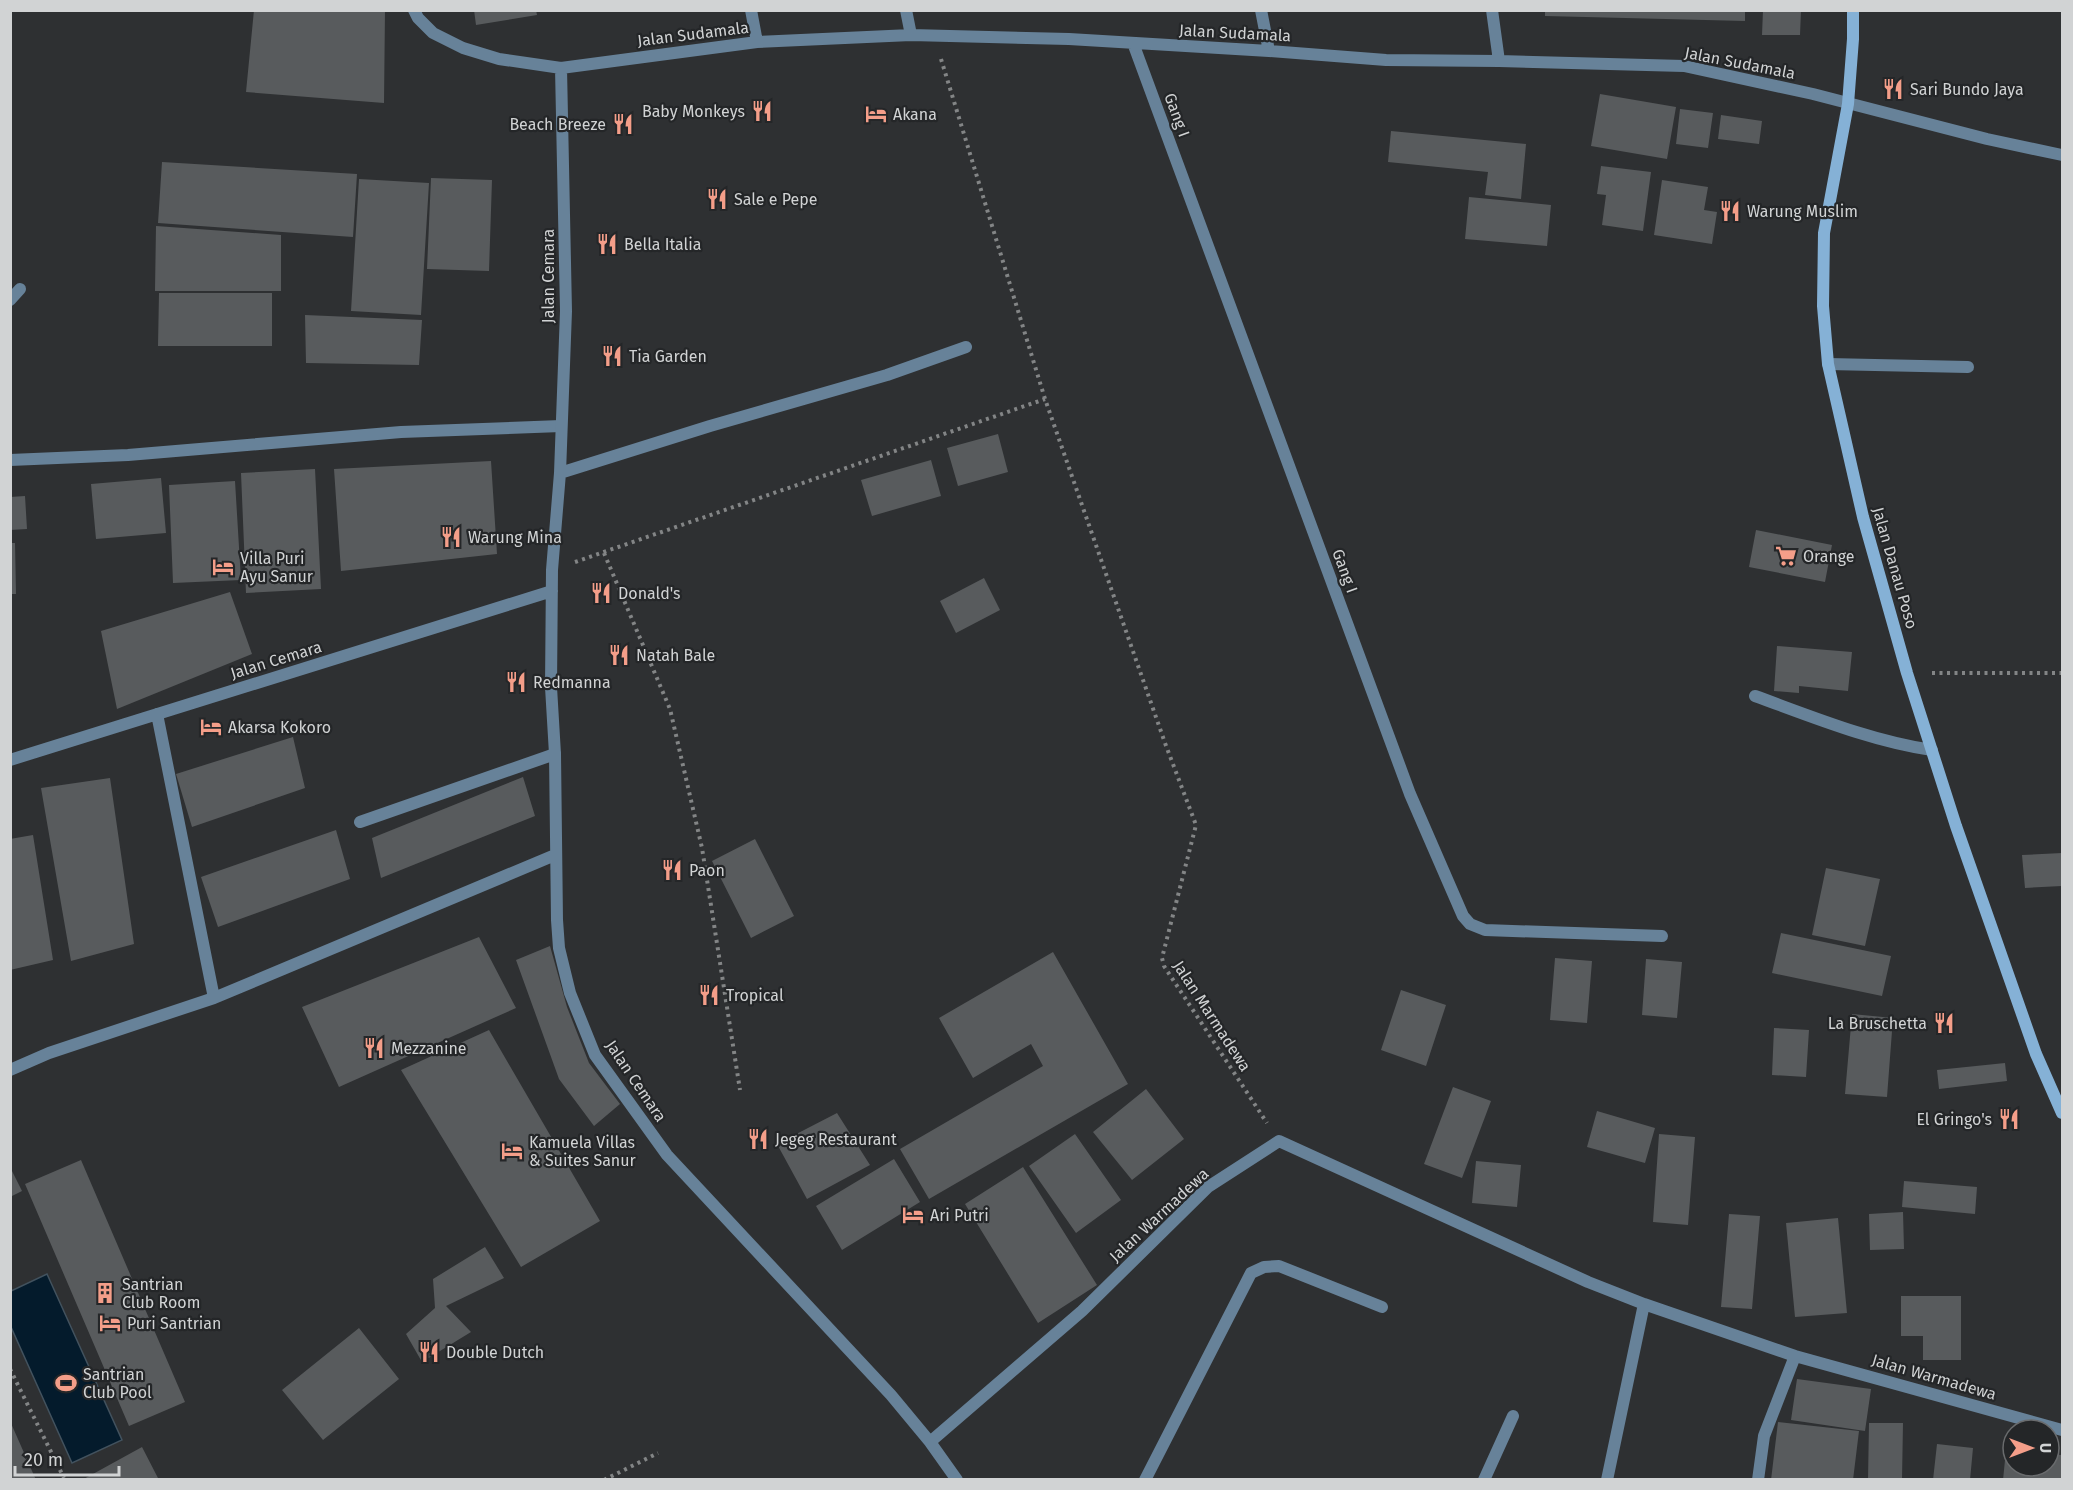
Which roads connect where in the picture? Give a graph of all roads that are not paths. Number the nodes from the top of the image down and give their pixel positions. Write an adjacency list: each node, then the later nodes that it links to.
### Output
1 (414, 10): 12 (street, Jalan Sudamala)
2 (751, 10): 8 (street)
3 (906, 10): 7 (street)
4 (1261, 10): 10 (street)
5 (1492, 10): 11 (street)
6 (1853, 10): 13 (street, Jalan Danau Poso)
7 (911, 35): 8 (street, Jalan Sudamala); 9 (street, Jalan Sudamala)
8 (757, 42): 12 (street, Jalan Sudamala)
9 (1133, 44): 10 (street, Jalan Sudamala); 31 (street, Gang I)
10 (1269, 51): 11 (street, Jalan Sudamala)
11 (1499, 61): 13 (street, Jalan Sudamala)
12 (561, 68): 20 (street, Jalan Cemara)
13 (1848, 104): 14 (street, Jalan Sudamala); 18 (street, Jalan Danau Poso)
14 (2062, 155)
15 (20, 289): 16 (street)
16 (10, 300)
17 (966, 347): 22 (street)
18 (1828, 364): 19 (street); 26 (street, Jalan Danau Poso)
19 (1968, 367)
20 (561, 426): 21 (street); 22 (street, Jalan Cemara)
21 (10, 460)
22 (560, 473): 23 (street, Jalan Cemara)
23 (552, 591): 25 (street, Jalan Cemara); 27 (street, Jalan Cemara)
24 (1755, 696): 26 (street)
25 (157, 714): 28 (street, Jalan Cemara); 32 (street)
26 (1932, 750): 34 (street, Jalan Danau Poso)
27 (555, 754): 29 (street); 30 (street, Jalan Cemara)
28 (10, 760)
29 (360, 822)
30 (555, 855): 32 (street); 40 (street, Jalan Cemara)
31 (1662, 936)
32 (214, 998): 33 (street)
33 (10, 1070)
34 (2062, 1113)
35 (1644, 1304): 37 (street, Jalan Warmadewa); 40 (street, Jalan Warmadewa); 44 (street)
36 (1382, 1307): 42 (street)
37 (1796, 1356): 39 (street, Jalan Warmadewa); 45 (street)
38 (1512, 1416): 43 (street)
39 (2062, 1430)
40 (930, 1442): 41 (street, Jalan Cemara)
41 (954, 1478)
42 (1145, 1479)
43 (1484, 1479)
44 (1606, 1479)
45 (1758, 1479)

